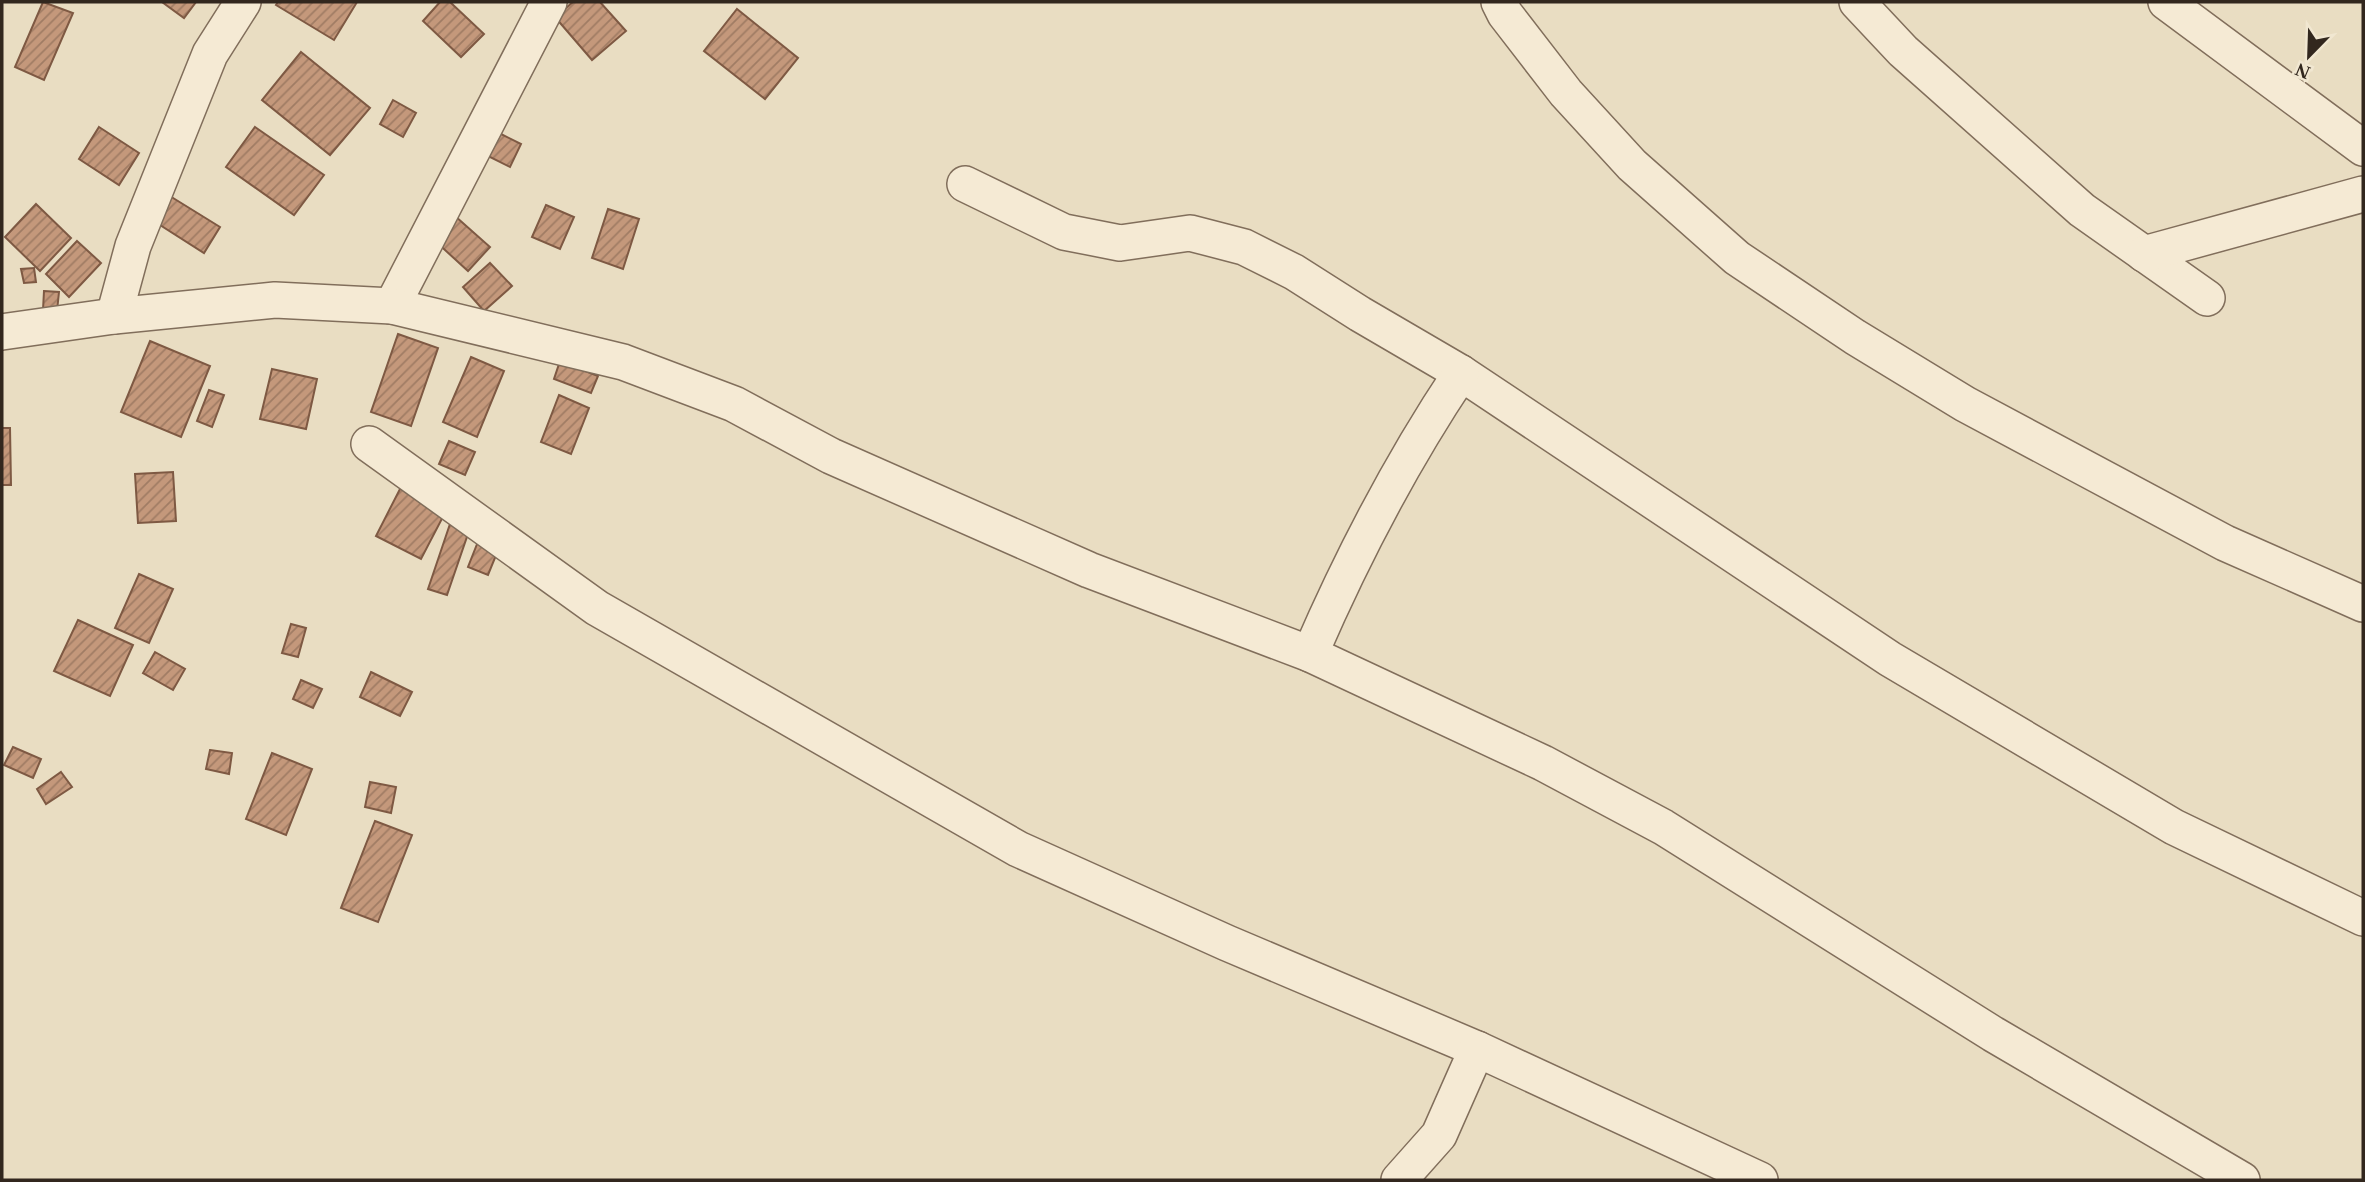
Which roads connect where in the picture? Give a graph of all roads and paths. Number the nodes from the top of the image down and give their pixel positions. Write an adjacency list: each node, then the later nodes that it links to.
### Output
1 (243, 2): 12 (street)
2 (549, 2): 11 (street)
3 (1499, 2): 16 (street)
4 (1857, 2): 9 (street)
5 (2166, 2): 6 (street)
6 (2363, 148)
7 (965, 184): 14 (street)
8 (2363, 194): 9 (street)
9 (2144, 254): 10 (street)
10 (2207, 298)
11 (392, 306): 12 (street); 17 (street)
12 (114, 316): 13 (street)
13 (2, 332)
14 (1461, 373): 17 (street); 18 (street)
15 (369, 444): 19 (street)
16 (2363, 604)
17 (1310, 654): 22 (street)
18 (2363, 918)
19 (1477, 1049): 20 (street); 21 (street)
20 (1399, 1180)
21 (1760, 1180)
22 (2242, 1180)

